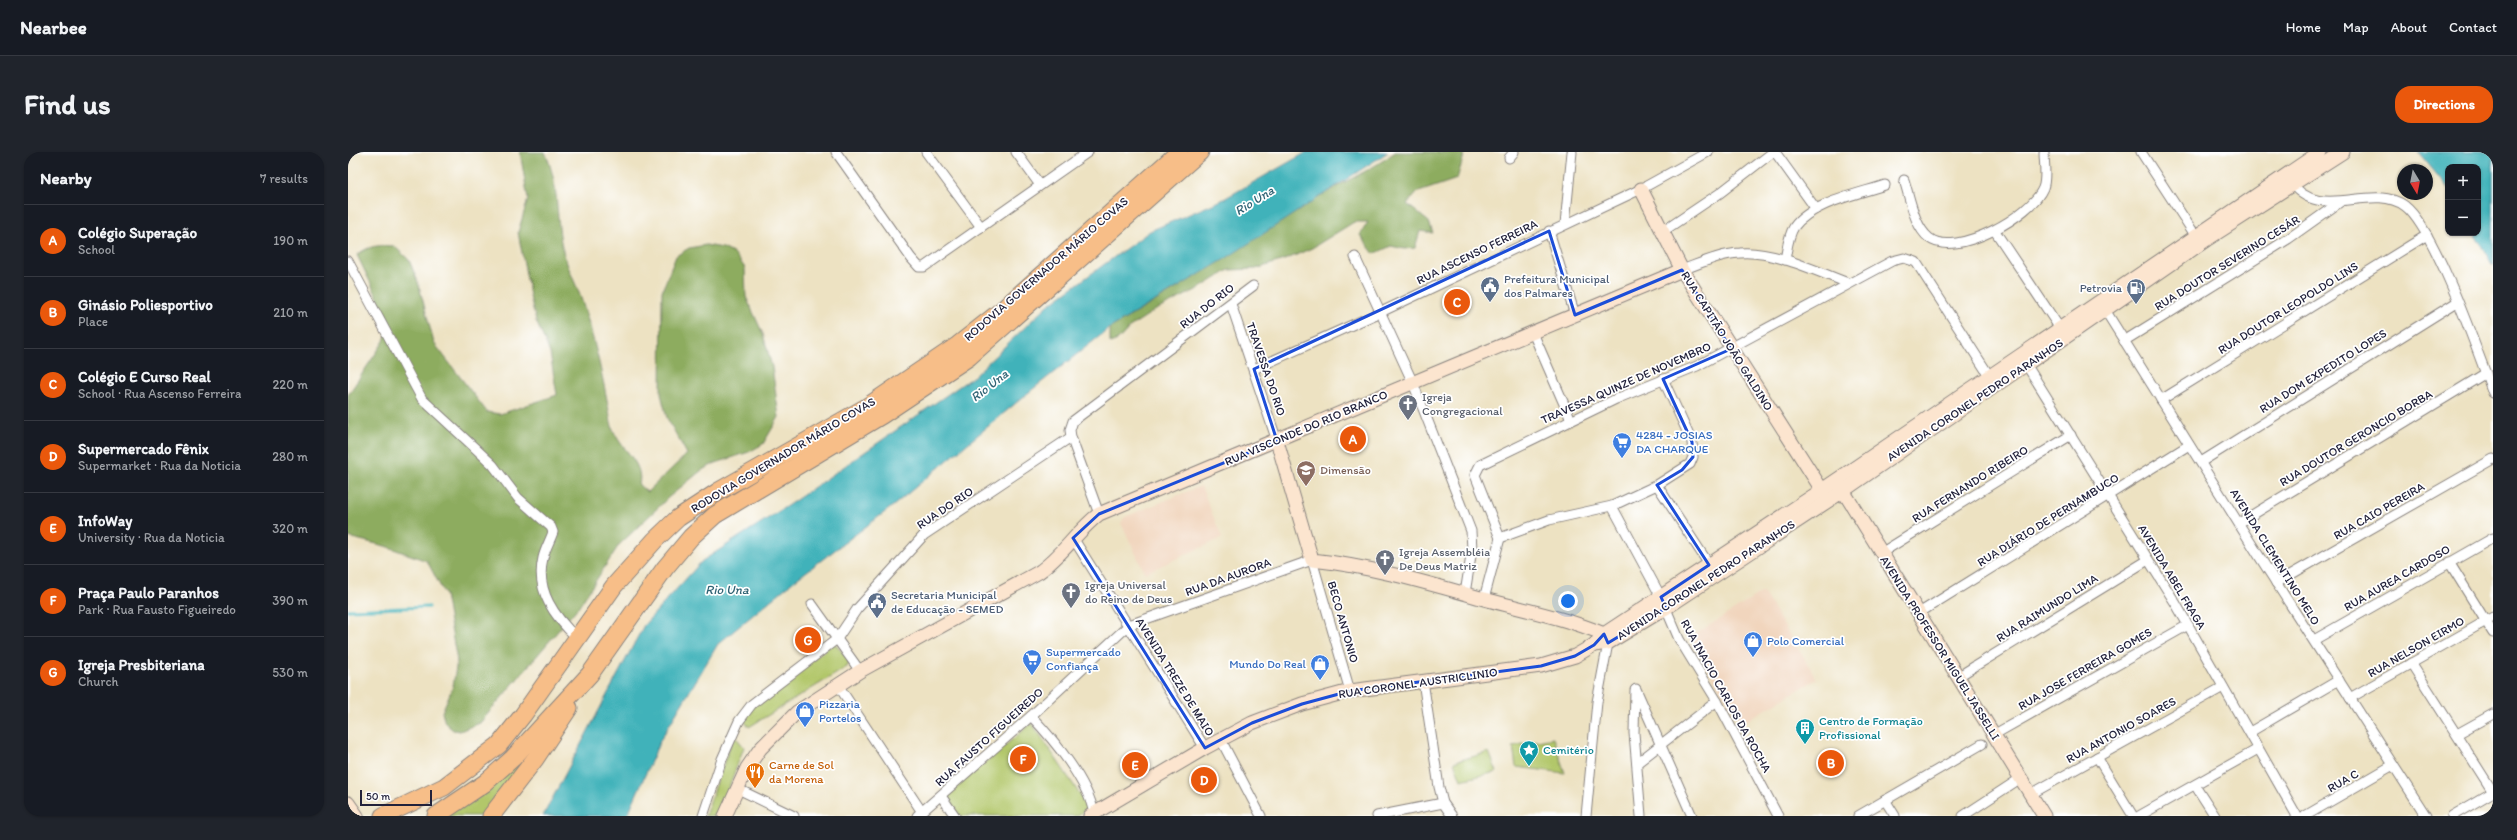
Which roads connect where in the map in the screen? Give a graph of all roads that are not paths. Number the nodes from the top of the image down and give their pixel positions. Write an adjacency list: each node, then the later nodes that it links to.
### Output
1 (836, 152): 22 (street)
2 (926, 152): 22 (street)
3 (1016, 152): 16 (street)
4 (1088, 152): 16 (street)
5 (1179, 152): 85 (highway, RODOVIA GOVERNADOR MÁRIO COVAS)
6 (1200, 152): 91 (highway, RODOVIA GOVERNADOR MÁRIO COVAS)
7 (1572, 152): 21 (street)
8 (1708, 152): 18 (street, RUA ASCENSO FERREIRA)
9 (1774, 152): 20 (street); 25 (street)
10 (2044, 152): 24 (street)
11 (2140, 152): 27 (street)
12 (2320, 152): 15 (main road, AVENIDA CORONEL PEDRO PARANHOS)
13 (2343, 152): 15 (main road, AVENIDA CORONEL PEDRO PARANHOS)
14 (1904, 180): 24 (street)
15 (2288, 180): 19 (street); 27 (main road, AVENIDA CORONEL PEDRO PARANHOS)
16 (1040, 185): 22 (street)
17 (1885, 185): 20 (street)
18 (1641, 189): 21 (street, RUA ASCENSO FERREIRA); 25 (main road, RUA CAPITÃO JOÃO GALDINO)
19 (2340, 202): 26 (street); 41 (street, RUA DOUTOR SEVERINO CESÁR)
20 (1816, 209): 29 (street)
21 (1565, 224): 23 (street, RUA ASCENSO FERREIRA)
22 (981, 227)
23 (1548, 231): 37 (street, RUA ASCENSO FERREIRA); 38 (street)
24 (1995, 231): 39 (street)
25 (1662, 232): 31 (main road, RUA CAPITÃO JOÃO GALDINO)
26 (2427, 235): 34 (street); 50 (street, RUA DOUTOR LEOPOLDO LINS)
27 (2198, 239): 36 (main road, AVENIDA CORONEL PEDRO PARANHOS)
28 (1355, 257): 37 (street)
29 (1785, 260): 31 (street); 32 (street)
30 (348, 261): 85 (street)
31 (1682, 270): 38 (main road, RUA VISCONDE DO RIO BRANCO); 42 (main road, RUA CAPITÃO JOÃO GALDINO)
32 (1848, 283): 42 (street, TRAVESSA QUINZE DE NOVEMBRO); 47 (street, TRAVESSA QUINZE DE NOVEMBRO)
33 (1253, 286): 35 (street, RUA DO RIO)
34 (2457, 302): 45 (street); 57 (street, RUA DOM EXPEDITO LOPES)
35 (1231, 304): 44 (street, TRAVESSA DO RIO); 53 (street, RUA DO RIO)
36 (2100, 308): 39 (main road, AVENIDA CORONEL PEDRO PARANHOS); 41 (street, AVENIDA CLEMENTINO MELO)
37 (1381, 312): 44 (street, RUA ASCENSO FERREIRA); 48 (street)
38 (1575, 315): 40 (main road, RUA VISCONDE DO RIO BRANCO)
39 (2063, 332): 43 (main road, AVENIDA CORONEL PEDRO PARANHOS)
40 (1533, 333): 48 (main road, RUA VISCONDE DO RIO BRANCO); 51 (street)
41 (2124, 341): 50 (street, AVENIDA CLEMENTINO MELO)
42 (1731, 349): 46 (street, TRAVESSA QUINZE DE NOVEMBRO); 60 (main road, RUA CAPITÃO JOÃO GALDINO)
43 (2023, 360): 47 (main road, AVENIDA CORONEL PEDRO PARANHOS); 52 (street, AVENIDA ABEL FRAGA)
44 (1254, 369): 54 (street, TRAVESSA DO RIO)
45 (2486, 372): 49 (street); 65 (street, RUA DOUTOR GERONCIO BORBA)
46 (1663, 379): 51 (street, TRAVESSA QUINZE DE NOVEMBRO); 59 (street)
47 (1993, 381): 58 (main road, AVENIDA CORONEL PEDRO PARANHOS); 61 (main road, AVENIDA CORONEL PEDRO PARANHOS)
48 (1413, 384): 54 (main road, RUA VISCONDE DO RIO BRANCO); 76 (street)
49 (2493, 393)
50 (2161, 400): 55 (street, AVENIDA CLEMENTINO MELO)
51 (1572, 420): 68 (street, TRAVESSA QUINZE DE NOVEMBRO)
52 (2071, 435): 62 (street, AVENIDA ABEL FRAGA); 70 (street, RUA FERNANDO RIBEIRO)
53 (1071, 437): 64 (street); 86 (street, RUA DO RIO)
54 (1277, 441): 64 (main road, RUA VISCONDE DO RIO BRANCO); 71 (main road)
55 (2189, 445): 57 (street, AVENIDA CLEMENTINO MELO); 62 (street, RUA DIÁRIO DE PERNAMBUCO)
56 (2493, 459): 75 (street, RUA CAIO PEREIRA)
57 (2201, 462): 65 (street, AVENIDA CLEMENTINO MELO)
58 (1835, 480): 60 (main road, AVENIDA CORONEL PEDRO PARANHOS); 61 (main road, AVENIDA PROFESSOR MIGUEL JASSELLI)
59 (1657, 485): 63 (street); 74 (street)
60 (1822, 490): 66 (main road, AVENIDA CORONEL PEDRO PARANHOS)
61 (1843, 490): 66 (main road, AVENIDA CORONEL PEDRO PARANHOS); 70 (main road, AVENIDA PROFESSOR MIGUEL JASSELLI)
62 (2110, 496): 72 (street, AVENIDA ABEL FRAGA); 80 (street, RUA DIÁRIO DE PERNAMBUCO)
63 (1612, 506): 68 (street); 78 (street, RUA INACIO CARLOS DA ROCHA)
64 (1099, 514): 67 (main road, RUA VISCONDE DO RIO BRANCO)
65 (2239, 523): 75 (street, AVENIDA CLEMENTINO MELO)
66 (1779, 525): 74 (main road, AVENIDA CORONEL PEDRO PARANHOS)
67 (1073, 538): 82 (street, AVENIDA TREZE DE MAIO); 90 (main road, RUA VISCONDE DO RIO BRANCO)
68 (1500, 538): 77 (street)
69 (2493, 538): 73 (street, RUA AUREA CARDOSO)
70 (1881, 553): 80 (main road, AVENIDA PROFESSOR MIGUEL JASSELLI)
71 (1312, 560): 76 (main road); 82 (street, RUA DA AURORA); 97 (street, BECO ANTONIO)
72 (2148, 560): 83 (street, AVENIDA ABEL FRAGA); 92 (street, RUA RAIMUNDO LIMA)
73 (2449, 562): 81 (street); 87 (street, RUA AUREA CARDOSO)
74 (1712, 570): 78 (main road, AVENIDA CORONEL PEDRO PARANHOS)
75 (2276, 583): 87 (street, AVENIDA CLEMENTINO MELO)
76 (1465, 593): 77 (main road)
77 (1484, 599): 88 (main road)
78 (1663, 603): 88 (main road, AVENIDA CORONEL PEDRO PARANHOS); 99 (street, RUA INACIO CARLOS DA ROCHA)
79 (812, 604): 86 (street)
80 (1919, 613): 92 (main road, AVENIDA PROFESSOR MIGUEL JASSELLI)
81 (2489, 619): 84 (street); 89 (street, RUA NELSON EIRMO)
82 (1129, 625): 101 (street, RUA FAUSTO FIGUEIREDO); 108 (street, AVENIDA TREZE DE MAIO)
83 (2188, 625): 96 (street, AVENIDA ABEL FRAGA); 103 (street, RUA JOSE FERREIRA GOMES)
84 (2493, 633)
85 (577, 638): 123 (highway, RODOVIA GOVERNADOR MÁRIO COVAS)
86 (836, 639): 90 (street); 129 (street, RUA DO RIO)
87 (2314, 640): 93 (street, AVENIDA CLEMENTINO MELO)
88 (1602, 641): 94 (main road, RUA CORONEL AUSTRICLINIO); 136 (street)
89 (2411, 663): 98 (street, RUA NELSON EIRMO); 104 (street)
90 (860, 671): 95 (main road, RUA VISCONDE DO RIO BRANCO)
91 (590, 674): 127 (highway, RODOVIA GOVERNADOR MÁRIO COVAS); 128 (highway)
92 (1960, 676): 103 (main road, AVENIDA PROFESSOR MIGUEL JASSELLI)
93 (2339, 680): 98 (street, AVENIDA CLEMENTINO MELO); 102 (street)
94 (1423, 681): 97 (main road, RUA CORONEL AUSTRICLINIO); 121 (street)
95 (838, 685): 115 (main road, RUA VISCONDE DO RIO BRANCO); 124 (street)
96 (2223, 687): 102 (street, AVENIDA ABEL FRAGA); 110 (street, RUA ANTONIO SOARES)
97 (1350, 691): 105 (main road, RUA CORONEL AUSTRICLINIO)
98 (2350, 698): 112 (street, AVENIDA CLEMENTINO MELO)
99 (1718, 701): 106 (street); 139 (street, RUA INACIO CARLOS DA ROCHA)
100 (2493, 714): 104 (street)
101 (1031, 716): 118 (street, RUA FAUSTO FIGUEIREDO); 125 (street)
102 (2250, 732): 109 (street, AVENIDA ABEL FRAGA)
103 (1995, 734): 113 (main road, AVENIDA PROFESSOR MIGUEL JASSELLI)
104 (2457, 734): 116 (street)
105 (1221, 740): 108 (main road, RUA CORONEL AUSTRICLINIO); 133 (street)
106 (1661, 744): 111 (street); 111 (street); 122 (street)
107 (1982, 744): 119 (street)
108 (1205, 748): 125 (main road, RUA CORONEL AUSTRICLINIO)
109 (2258, 749): 114 (street); 147 (street, AVENIDA ABEL FRAGA)
110 (2097, 757): 117 (street, RUA ANTONIO SOARES); 144 (street)
111 (1637, 763): 137 (street)
112 (2393, 765): 148 (street, RUA C); 149 (street, AVENIDA CLEMENTINO MELO)
113 (2021, 778): 117 (main road, AVENIDA PROFESSOR MIGUEL JASSELLI); 142 (street)
114 (2196, 785): 145 (street); 146 (street)
115 (738, 789): 130 (main road, RUA VISCONDE DO RIO BRANCO); 131 (street)
116 (2493, 792): 150 (street)
117 (2031, 794): 143 (main road, AVENIDA PROFESSOR MIGUEL JASSELLI)
118 (942, 796): 124 (street, RUA FAUSTO FIGUEIREDO); 132 (street)
119 (1885, 800): 140 (street); 141 (street)
120 (348, 803): 126 (main road)
121 (1443, 803): 134 (street); 135 (street)
122 (1687, 812): 138 (street)
123 (388, 814)
124 (920, 814)
125 (1093, 815)
126 (357, 816)
127 (436, 816)
128 (490, 816)
129 (703, 816)
130 (725, 816)
131 (794, 816)
132 (955, 816)
133 (1261, 816)
134 (1377, 816)
135 (1452, 816)
136 (1586, 816)
137 (1642, 816)
138 (1692, 816)
139 (1778, 816)
140 (1858, 816)
141 (1895, 816)
142 (1963, 816)
143 (2044, 816)
144 (2133, 816)
145 (2139, 816)
146 (2215, 816)
147 (2296, 816)
148 (2305, 816)
149 (2426, 816)
150 (2452, 816)

